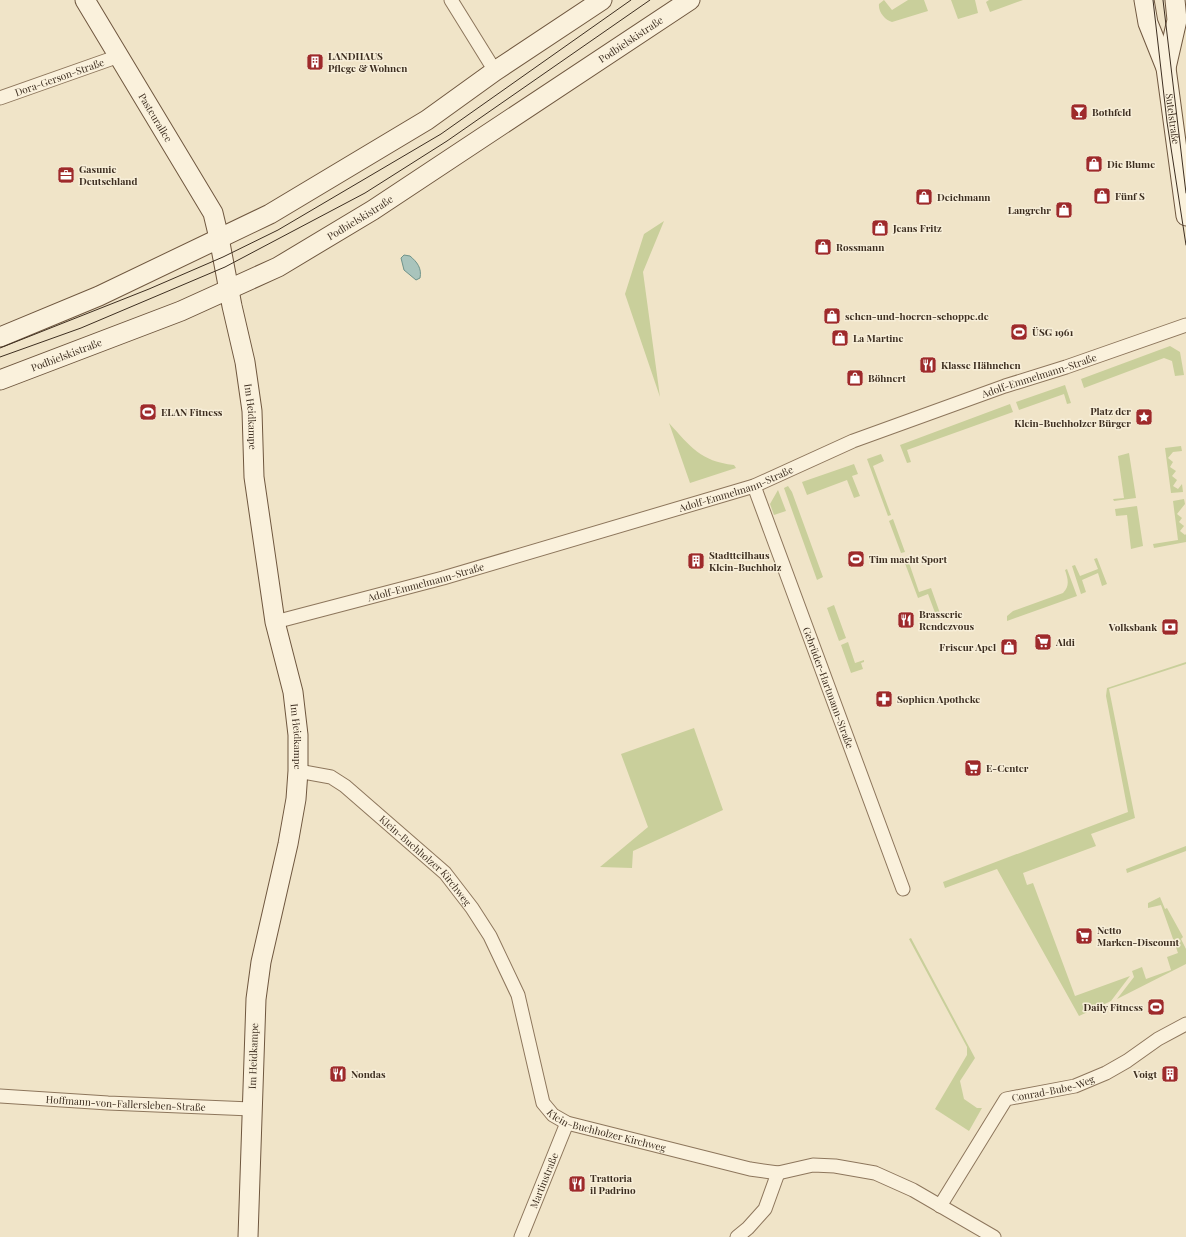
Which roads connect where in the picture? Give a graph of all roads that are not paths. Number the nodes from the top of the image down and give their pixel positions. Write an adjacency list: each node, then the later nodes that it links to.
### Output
1 (85, 0): 7 (main road, Pasteurallee)
2 (451, 0): 9 (street)
3 (602, 0): 9 (main road)
4 (690, 0): 13 (main road, Podbielskistraße)
5 (1144, 0): 8 (main road, Sutelstraße)
6 (1175, 0): 8 (main road, Sutelstraße)
7 (119, 56): 10 (street, Dora-Gerson-Straße); 12 (main road, Pasteurallee)
8 (1166, 68): 11 (main road, Sutelstraße)
9 (495, 71): 12 (main road)
10 (0, 98)
11 (1186, 216)
12 (220, 238): 13 (main road, Im Heidkampe); 15 (main road)
13 (229, 290): 16 (main road, Podbielskistraße); 18 (main road, Im Heidkampe)
14 (1186, 325): 17 (street, Adolf-Emmelmann-Straße)
15 (0, 337)
16 (0, 380)
17 (754, 486): 18 (street, Adolf-Emmelmann-Straße); 20 (street, Gebrüder-Hartmann-Straße)
18 (275, 622): 19 (main road, Im Heidkampe)
19 (298, 771): 23 (main road, Im Heidkampe); 24 (street, Klein-Buchholzer Kirchweg)
20 (902, 889)
21 (1186, 1024): 26 (street, Conrad-Bube-Weg)
22 (0, 1096): 23 (street, Hoffmann-von-Fallersleben-Straße)
23 (251, 1109): 27 (main road, Im Heidkampe)
24 (567, 1123): 25 (street, Klein-Buchholzer Kirchweg); 28 (street, Martinstraße)
25 (778, 1173): 26 (street, Klein-Buchholzer Kirchweg); 29 (street)
26 (940, 1206): 30 (street, Klein-Buchholzer Kirchweg)
27 (248, 1237)
28 (521, 1237)
29 (737, 1237)
30 (994, 1237)

